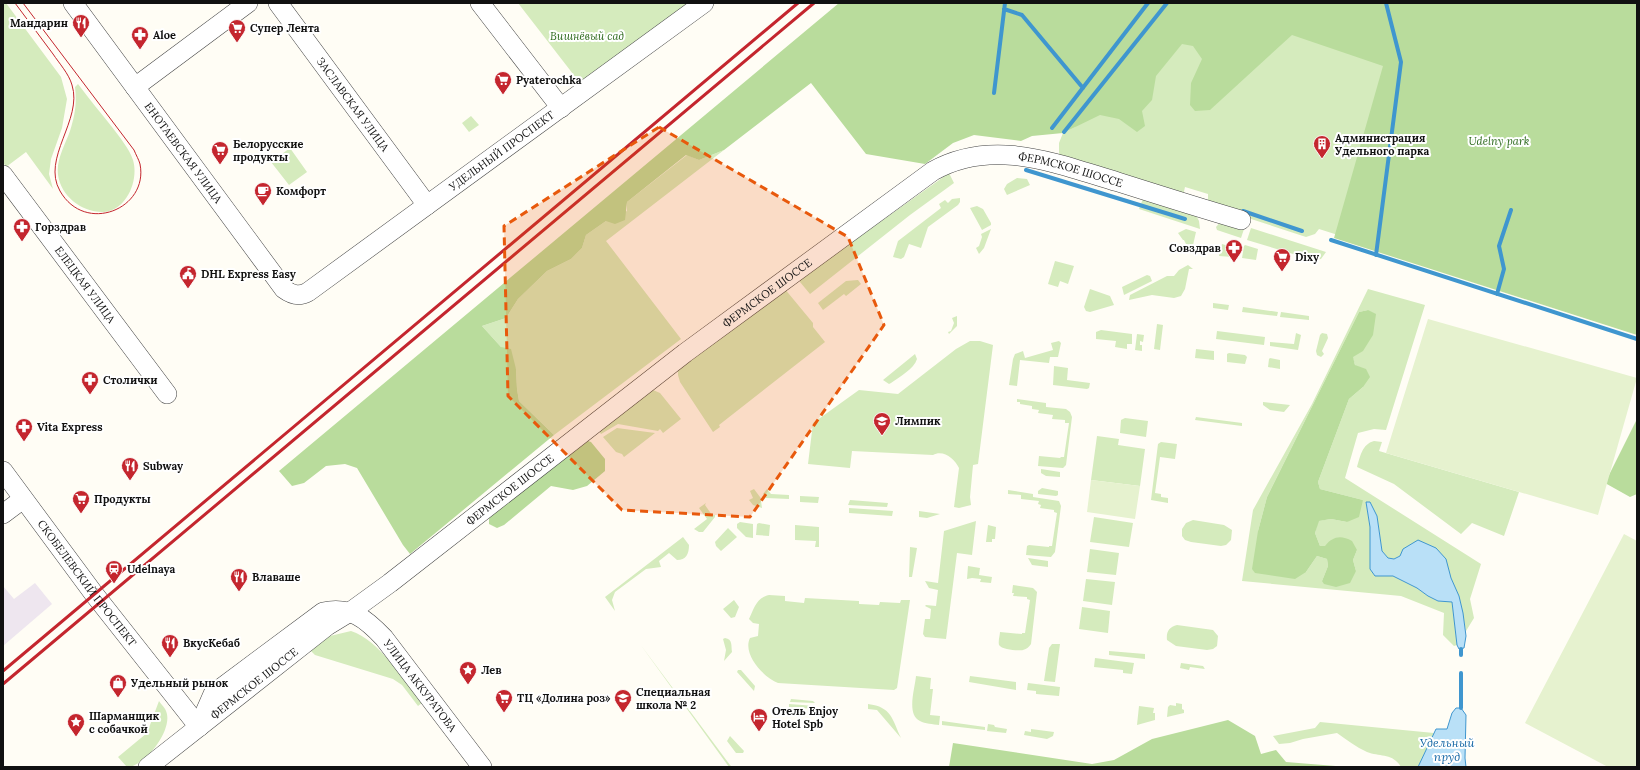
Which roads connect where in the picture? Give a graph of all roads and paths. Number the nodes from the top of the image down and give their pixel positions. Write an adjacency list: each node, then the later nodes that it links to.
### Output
1 (73, 3): 6 (street, ЕНОТАЕВСКАЯ УЛИЦА)
2 (248, 3): 6 (street)
3 (278, 3): 9 (street, ЗАСЛАВСКАЯ УЛИЦА)
4 (480, 3): 7 (street)
5 (704, 3): 7 (street, УДЕЛЬНЫЙ ПРОСПЕКТ)
6 (134, 86): 11 (street, ЕНОТАЕВСКАЯ УЛИЦА)
7 (561, 108): 9 (street, УДЕЛЬНЫЙ ПРОСПЕКТ)
8 (4, 179): 12 (street, ЕЛЕЦКАЯ УЛИЦА)
9 (427, 205): 11 (street, УДЕЛЬНЫЙ ПРОСПЕКТ)
10 (1241, 220): 16 (street, ФЕРМСКОЕ ШОССЕ)
11 (299, 295)
12 (167, 394)
13 (3, 472): 14 (street, СКОБЕЛЕВСКИЙ ПРОСПЕКТ)
14 (23, 499): 15 (street); 17 (street, СКОБЕЛЕВСКИЙ ПРОСПЕКТ)
15 (3, 514)
16 (350, 612): 18 (street, ФЕРМСКОЕ ШОССЕ); 19 (street, ФЕРМСКОЕ ШОССЕ); 21 (street, УЛИЦА АККУРАТОВА)
17 (172, 693): 18 (street); 19 (street, СКОБЕЛЕВСКИЙ ПРОСПЕКТ)
18 (213, 694): 19 (street, ФЕРМСКОЕ ШОССЕ)
19 (199, 727): 20 (street, ФЕРМСКОЕ ШОССЕ)
20 (148, 767)
21 (482, 767)

